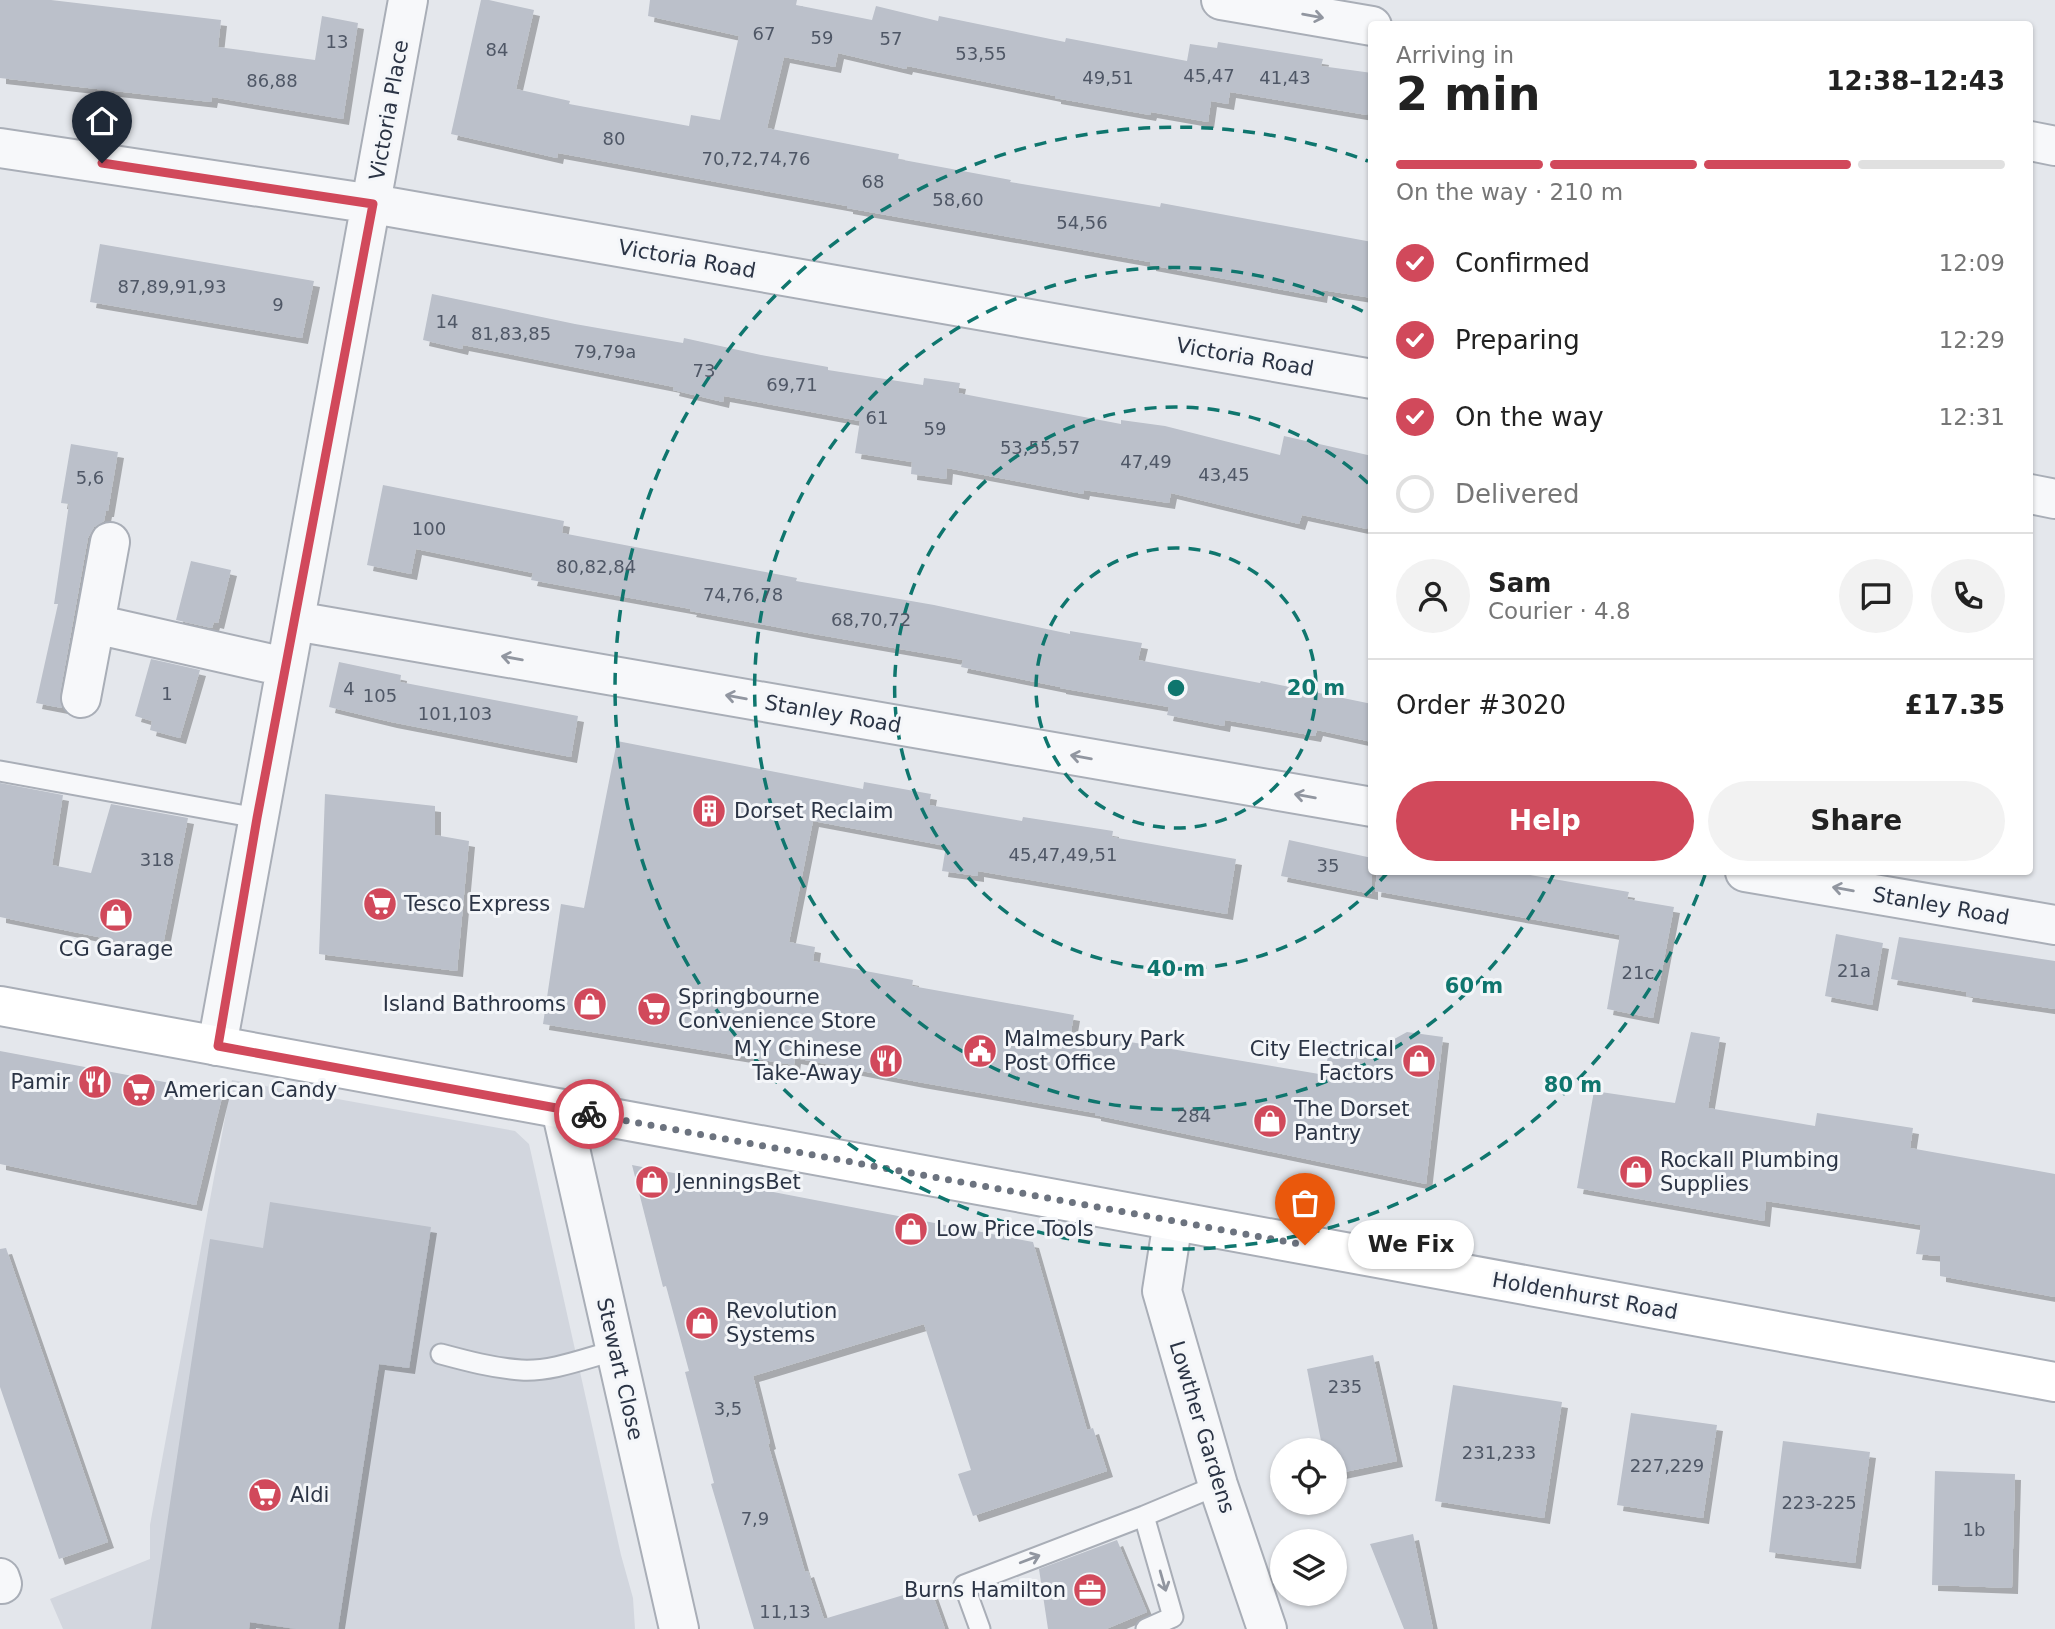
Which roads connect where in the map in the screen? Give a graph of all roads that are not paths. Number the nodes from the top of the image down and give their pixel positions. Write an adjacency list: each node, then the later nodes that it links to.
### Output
1 (408, 0): 7 (street, Victoria Place)
2 (1221, 0): 3 (street, one-way to 3)
3 (1368, 25)
4 (2033, 142): 5 (street)
5 (2055, 146)
6 (0, 148): 7 (street, Victoria Road)
7 (373, 204): 8 (street, Victoria Road); 12 (street, Victoria Place)
8 (1368, 378)
9 (2033, 495): 10 (street)
10 (2055, 499)
11 (110, 542): 13 (street)
12 (295, 621): 14 (street, Victoria Place); 17 (street, Stanley Road, one-way to 12)
13 (95, 624): 14 (street); 15 (street)
14 (285, 667): 18 (street, Victoria Place)
15 (81, 698)
16 (0, 771): 18 (lane)
17 (1368, 806)
18 (257, 818): 22 (street, Victoria Place)
19 (1763, 875): 20 (street, Stanley Road, one-way to 19)
20 (2055, 925)
21 (0, 1006): 22 (street, Holdenhurst Road)
22 (218, 1046): 23 (street, Holdenhurst Road)
23 (561, 1109): 24 (street, Holdenhurst Road); 25 (street, Stewart Close)
24 (1173, 1220): 27 (street, Holdenhurst Road); 28 (street, Lowther Gardens)
25 (617, 1350): 26 (lane); 30 (street, Stewart Close)
26 (441, 1354)
27 (2055, 1381)
28 (1218, 1485): 29 (lane); 33 (street, Lowther Gardens)
29 (1144, 1516): 31 (lane, one-way to 29); 32 (lane, one-way to 32)
30 (679, 1629)
31 (980, 1629)
32 (1146, 1629)
33 (1267, 1629)

